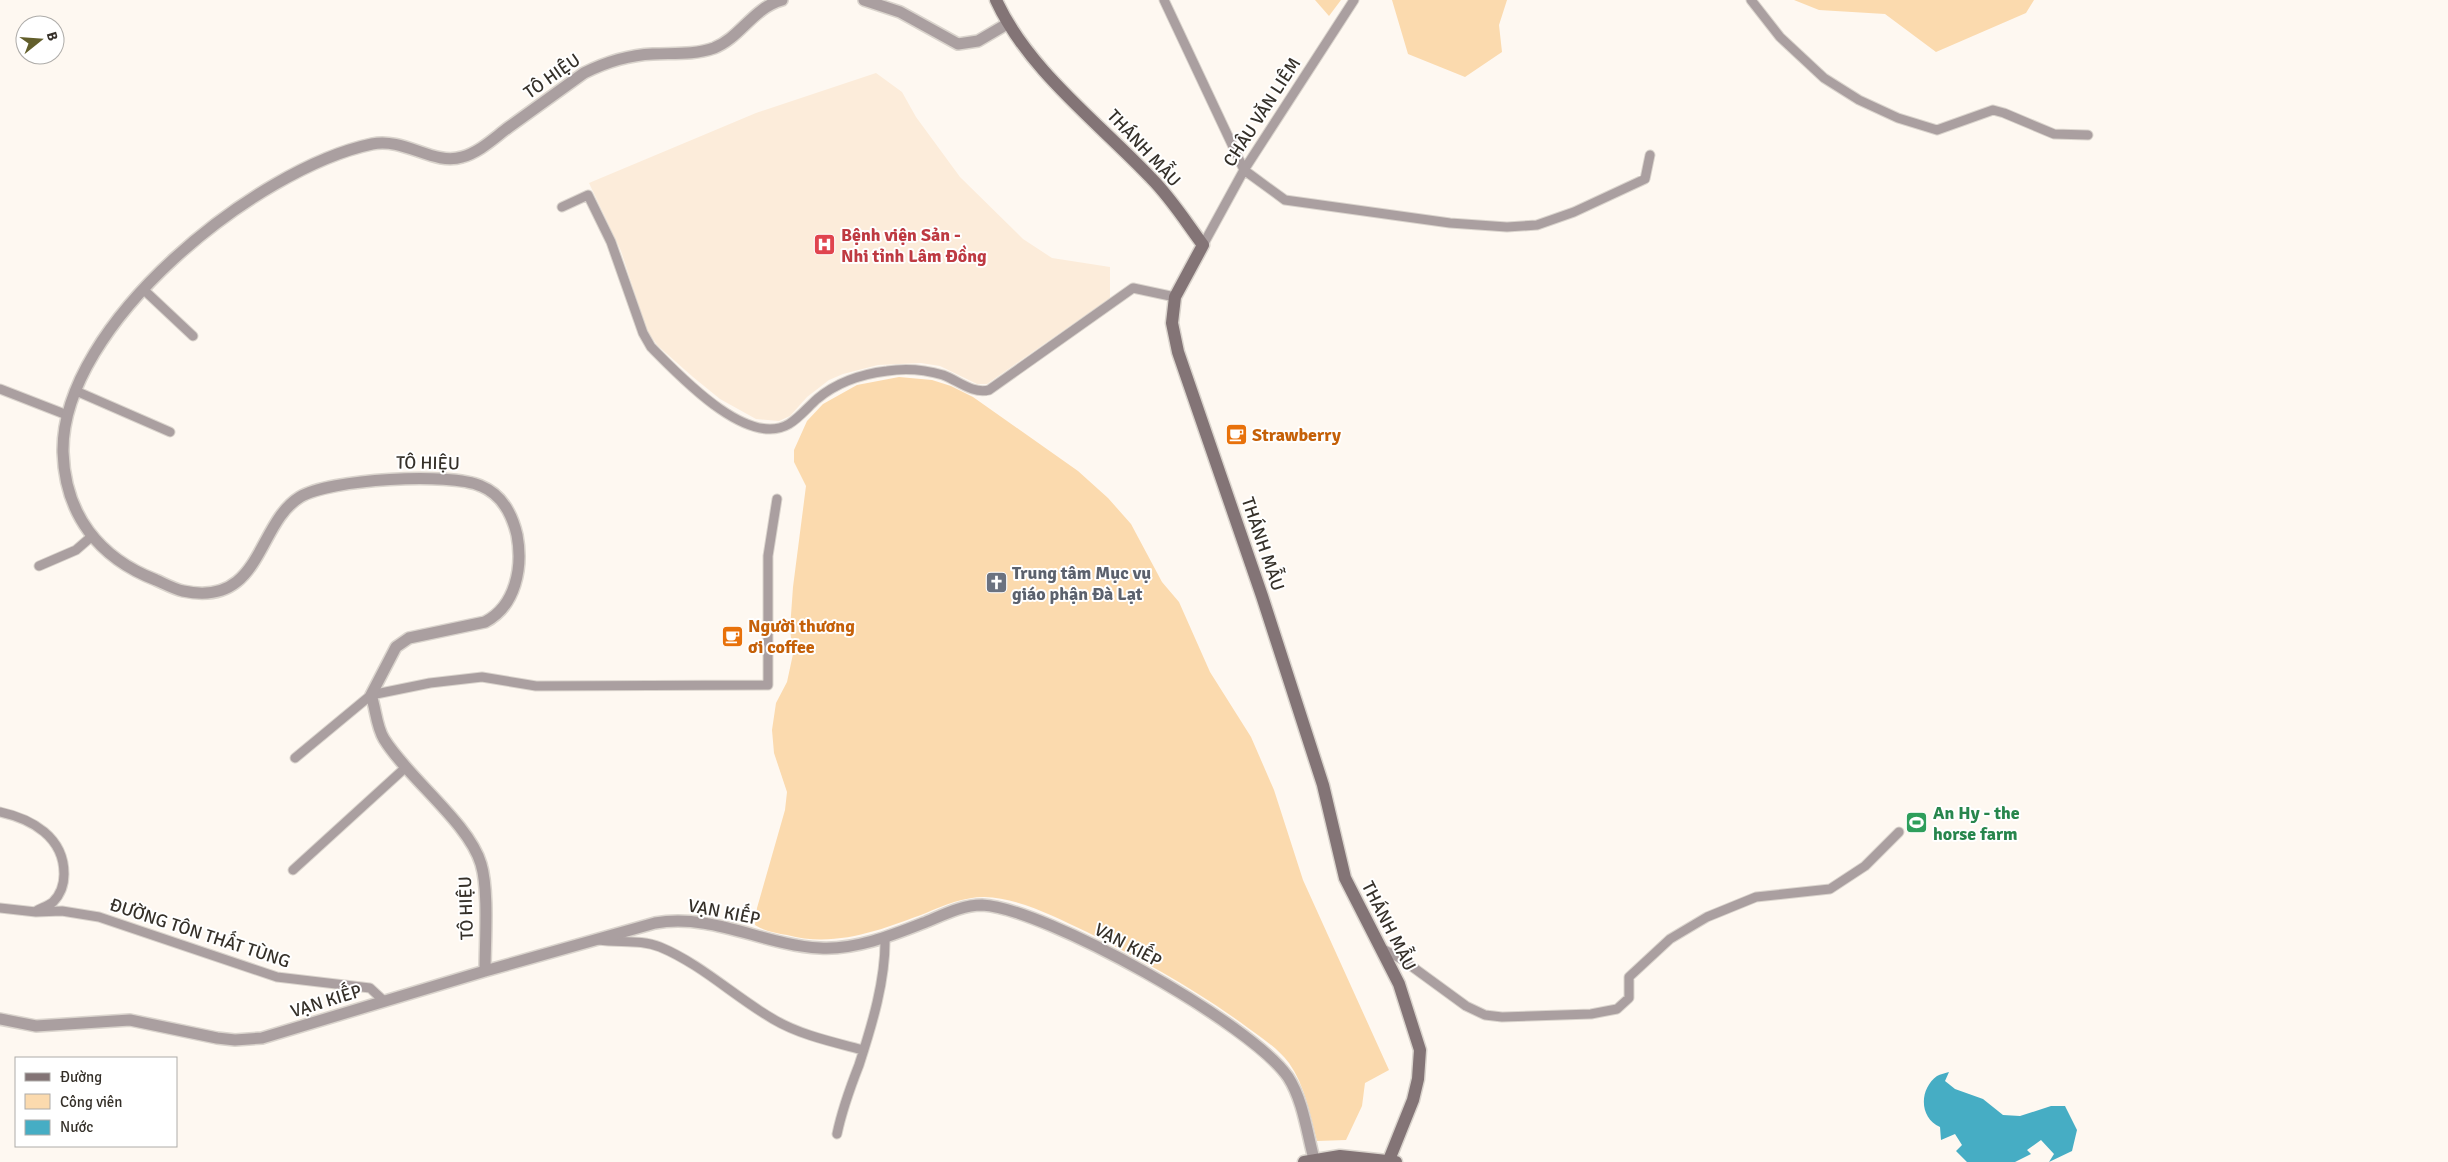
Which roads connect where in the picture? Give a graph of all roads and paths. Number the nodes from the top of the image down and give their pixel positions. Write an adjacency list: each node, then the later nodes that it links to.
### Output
1 (782, 0): 13 (street, TÔ HIỆU)
2 (864, 0): 7 (street)
3 (996, 0): 7 (main road, THÁNH MẪU)
4 (1164, 0): 10 (street)
5 (1354, 0): 10 (street, CHÂU VĂN LIÊM)
6 (1751, 0): 8 (street)
7 (1007, 24): 12 (main road, THÁNH MẪU)
8 (2088, 135)
9 (1650, 156): 10 (street)
10 (1244, 170): 12 (street, CHÂU VĂN LIÊM)
11 (562, 207): 14 (street)
12 (1203, 245): 14 (main road, THÁNH MẪU)
13 (144, 290): 15 (street); 17 (street, TÔ HIỆU)
14 (1175, 297): 33 (main road, THÁNH MẪU)
15 (193, 336)
16 (0, 390): 18 (street)
17 (76, 391): 18 (street, TÔ HIỆU); 19 (street)
18 (67, 415): 21 (street, TÔ HIỆU)
19 (170, 432)
20 (777, 499): 23 (street)
21 (91, 537): 22 (street); 23 (street, TÔ HIỆU)
22 (39, 566)
23 (371, 695): 24 (street); 25 (street, TÔ HIỆU)
24 (295, 758)
25 (406, 768): 28 (street); 34 (street, TÔ HIỆU)
26 (0, 812): 30 (street)
27 (1899, 832): 33 (street)
28 (293, 870)
29 (0, 908): 30 (street, ĐƯỜNG TÔN THẤT TÙNG)
30 (36, 912): 35 (street, ĐƯỜNG TÔN THẤT TÙNG)
31 (885, 937): 32 (street, VẠN KIẾP); 37 (street); 39 (street, VẠN KIẾP)
32 (597, 940): 34 (street, VẠN KIẾP); 37 (street)
33 (1381, 948): 40 (main road, THÁNH MẪU)
34 (485, 971): 35 (street, VẠN KIẾP)
35 (384, 1001): 36 (street, VẠN KIẾP)
36 (0, 1019)
37 (863, 1050): 38 (street)
38 (838, 1134)
39 (1309, 1161): 40 (main road)
40 (1392, 1161)

